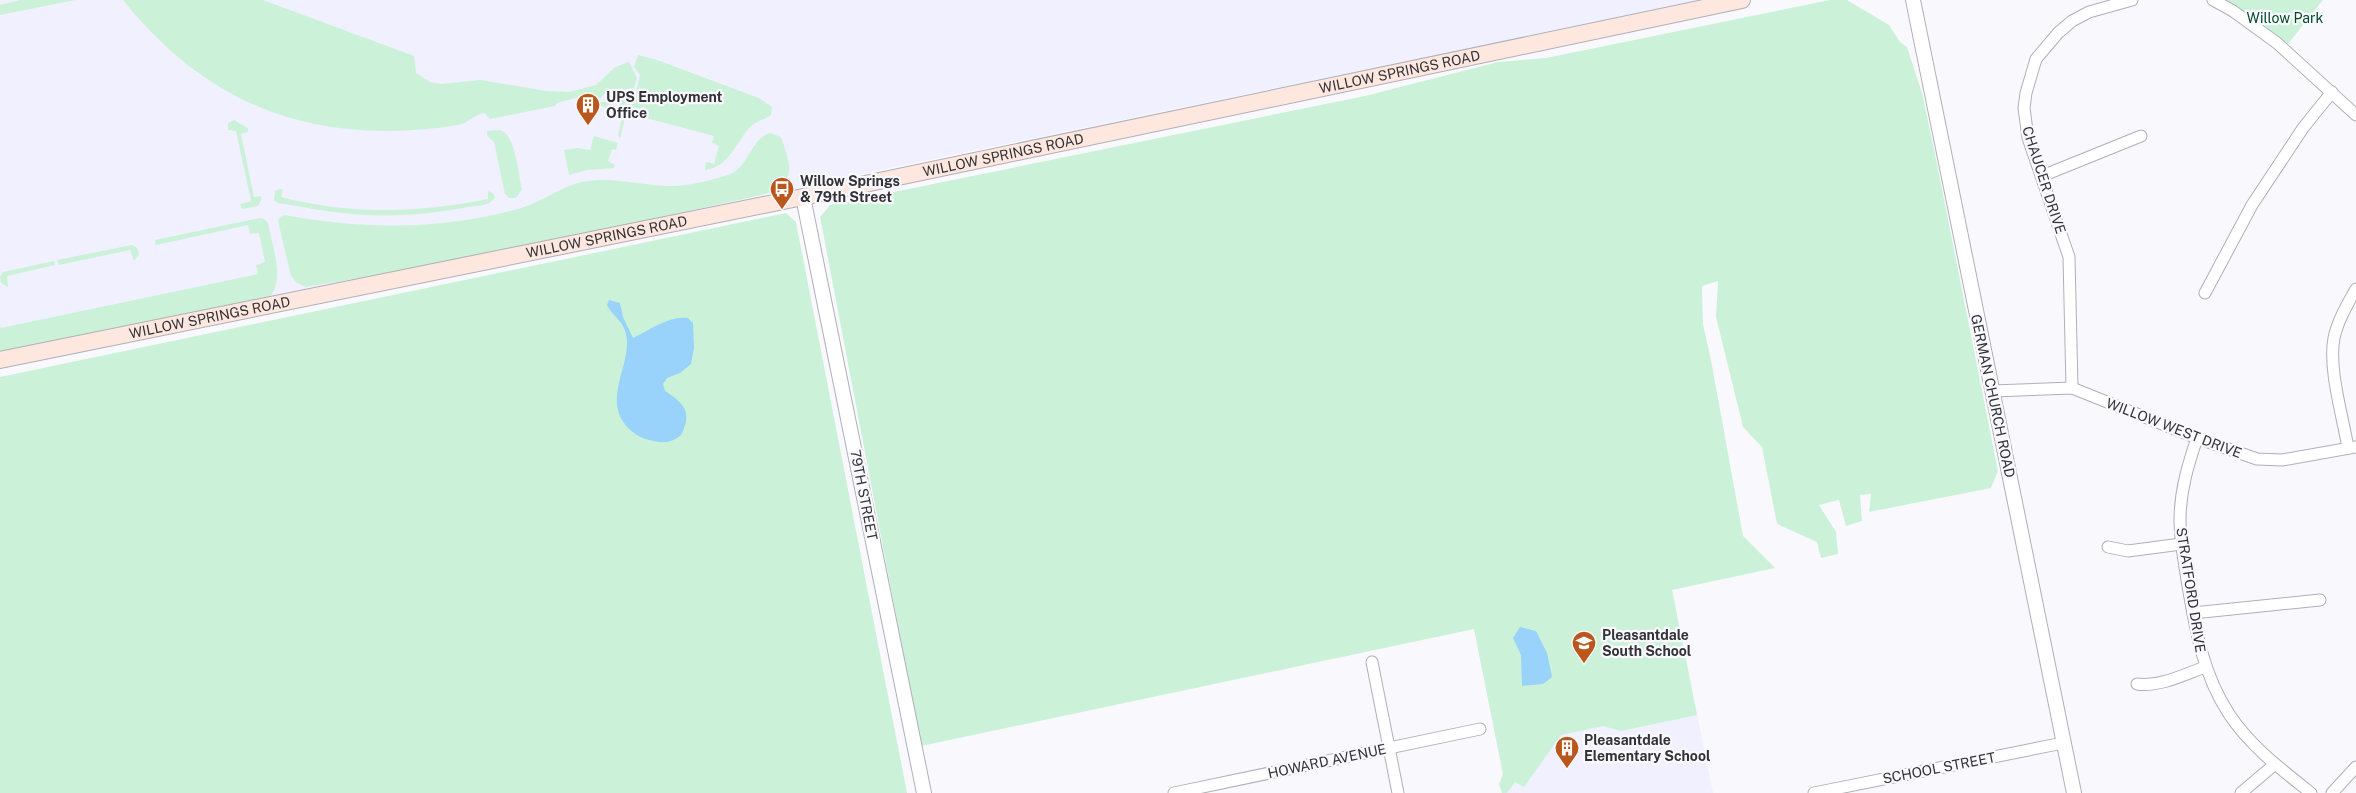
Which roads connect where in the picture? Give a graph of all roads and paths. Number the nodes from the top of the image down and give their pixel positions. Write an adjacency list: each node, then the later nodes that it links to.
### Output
1 (1742, 0): 9 (main road, WILLOW SPRINGS ROAD)
2 (1912, 0): 14 (street, GERMAN CHURCH ROAD)
3 (2132, 0): 8 (street, CHAUCER DRIVE)
4 (2213, 0): 5 (street)
5 (2332, 92): 6 (street); 11 (street)
6 (2356, 115)
7 (2141, 136): 8 (street)
8 (2042, 176): 13 (street, CHAUCER DRIVE)
9 (803, 197): 12 (main road, WILLOW SPRINGS ROAD); 29 (street, 79TH STREET)
10 (2356, 289): 16 (street)
11 (2205, 293)
12 (0, 360)
13 (2072, 388): 14 (street, WILLOW WEST DRIVE); 15 (street, WILLOW WEST DRIVE)
14 (1992, 391): 25 (street, GERMAN CHURCH ROAD)
15 (2198, 438): 16 (street, WILLOW WEST DRIVE); 17 (street, STRATFORD DRIVE)
16 (2352, 448)
17 (2181, 544): 18 (street); 20 (street, STRATFORD DRIVE)
18 (2108, 547)
19 (2320, 600): 20 (street)
20 (2192, 613): 22 (street, STRATFORD DRIVE)
21 (1372, 662): 26 (street)
22 (2205, 667): 23 (street); 27 (street, STRATFORD DRIVE)
23 (2137, 684)
24 (1480, 729): 26 (street, HOWARD AVENUE)
25 (2064, 743): 32 (street, SCHOOL STREET); 33 (street, GERMAN CHURCH ROAD)
26 (1388, 748): 30 (street, HOWARD AVENUE); 31 (street)
27 (2275, 764): 34 (street); 35 (street, STRATFORD DRIVE)
28 (2356, 767): 36 (street)
29 (924, 793)
30 (1174, 793)
31 (1398, 793)
32 (1814, 793)
33 (2074, 793)
34 (2240, 793)
35 (2311, 793)
36 (2332, 793)

